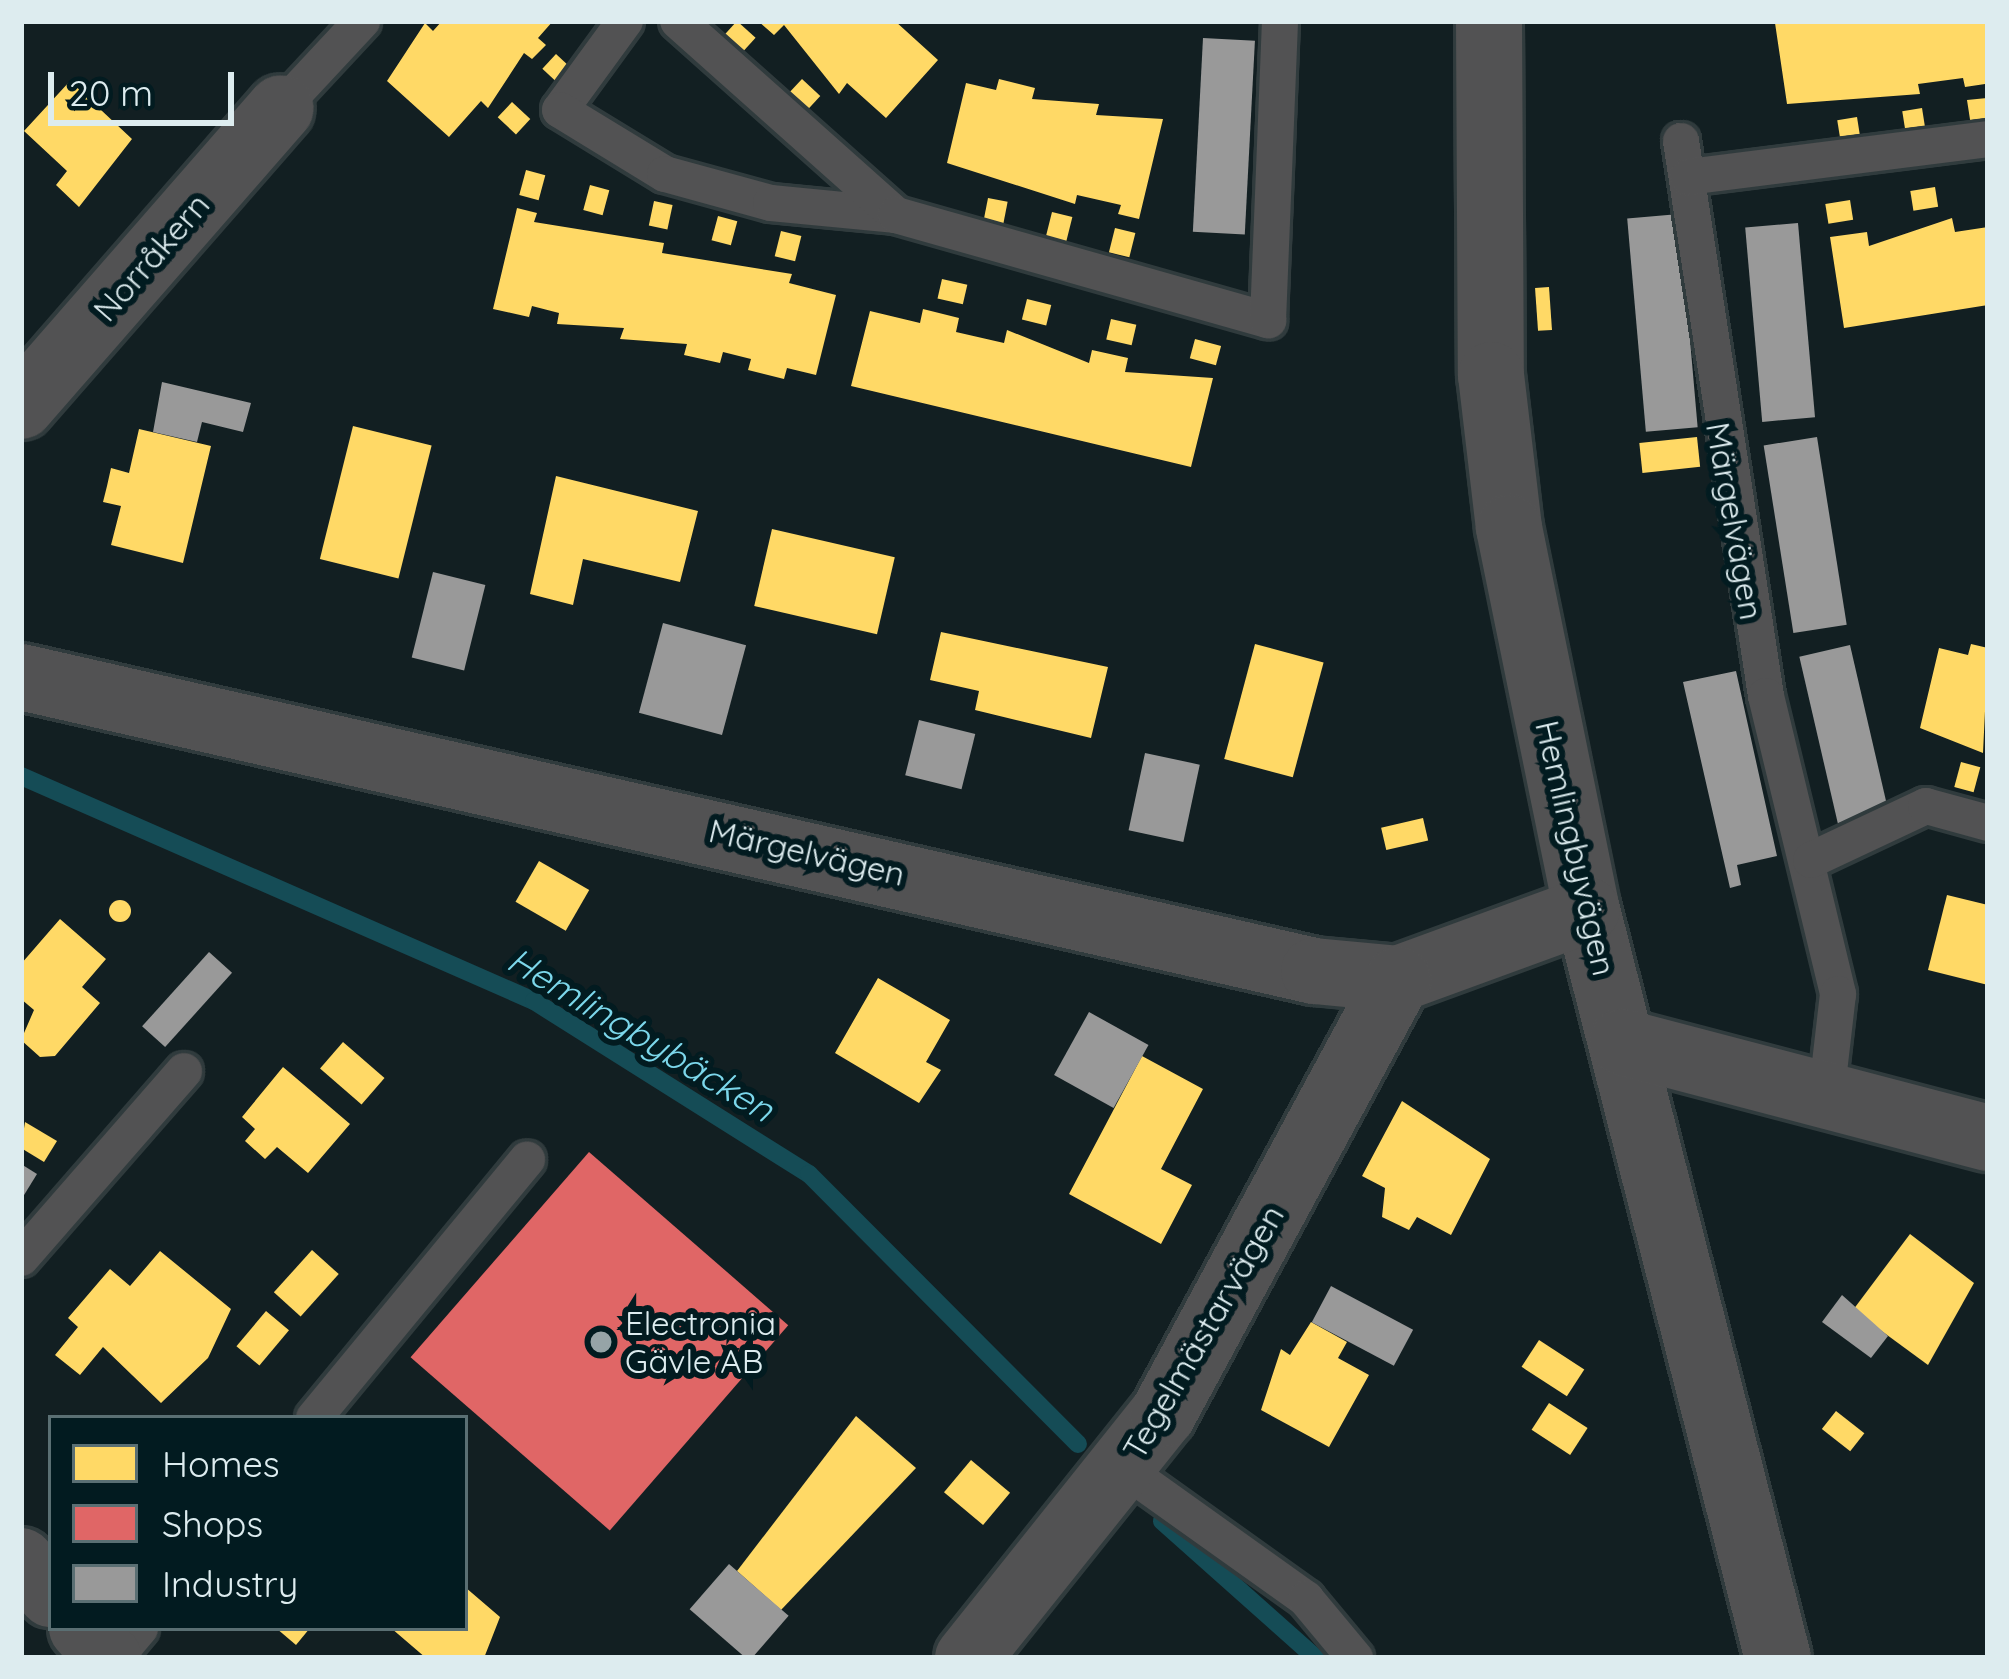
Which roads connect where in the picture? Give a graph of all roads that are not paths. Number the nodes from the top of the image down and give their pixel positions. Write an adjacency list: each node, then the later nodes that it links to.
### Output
1 (362, 21): 6 (lane)
2 (625, 21): 8 (lane)
3 (678, 21): 8 (lane)
4 (1280, 21): 8 (lane)
5 (1490, 21): 13 (street, Hemlingbyvägen)
6 (281, 108): 9 (street, Norråkern)
7 (1988, 139): 12 (lane, Märgelvägen)
8 (896, 215)
9 (21, 406)
10 (21, 677): 14 (street, Märgelvägen)
11 (1988, 823): 12 (lane)
12 (1811, 860): 17 (lane, Märgelvägen)
13 (1587, 910): 14 (street, Märgelvägen); 15 (street, Hemlingbyvägen)
14 (1398, 979): 22 (street, Tegelmästarvägen)
15 (1622, 1042): 17 (street); 30 (street, Hemlingbyvägen)
16 (184, 1071): 20 (lane)
17 (1826, 1098): 18 (street)
18 (1988, 1138)
19 (527, 1160): 21 (lane)
20 (21, 1258)
21 (316, 1415)
22 (1124, 1469): 28 (street, Tegelmästarvägen); 29 (lane)
23 (21, 1561): 24 (street)
24 (48, 1591)
25 (85, 1631): 27 (street)
26 (137, 1631): 27 (lane)
27 (112, 1658)
28 (968, 1658)
29 (1355, 1658)
30 (1778, 1658)

